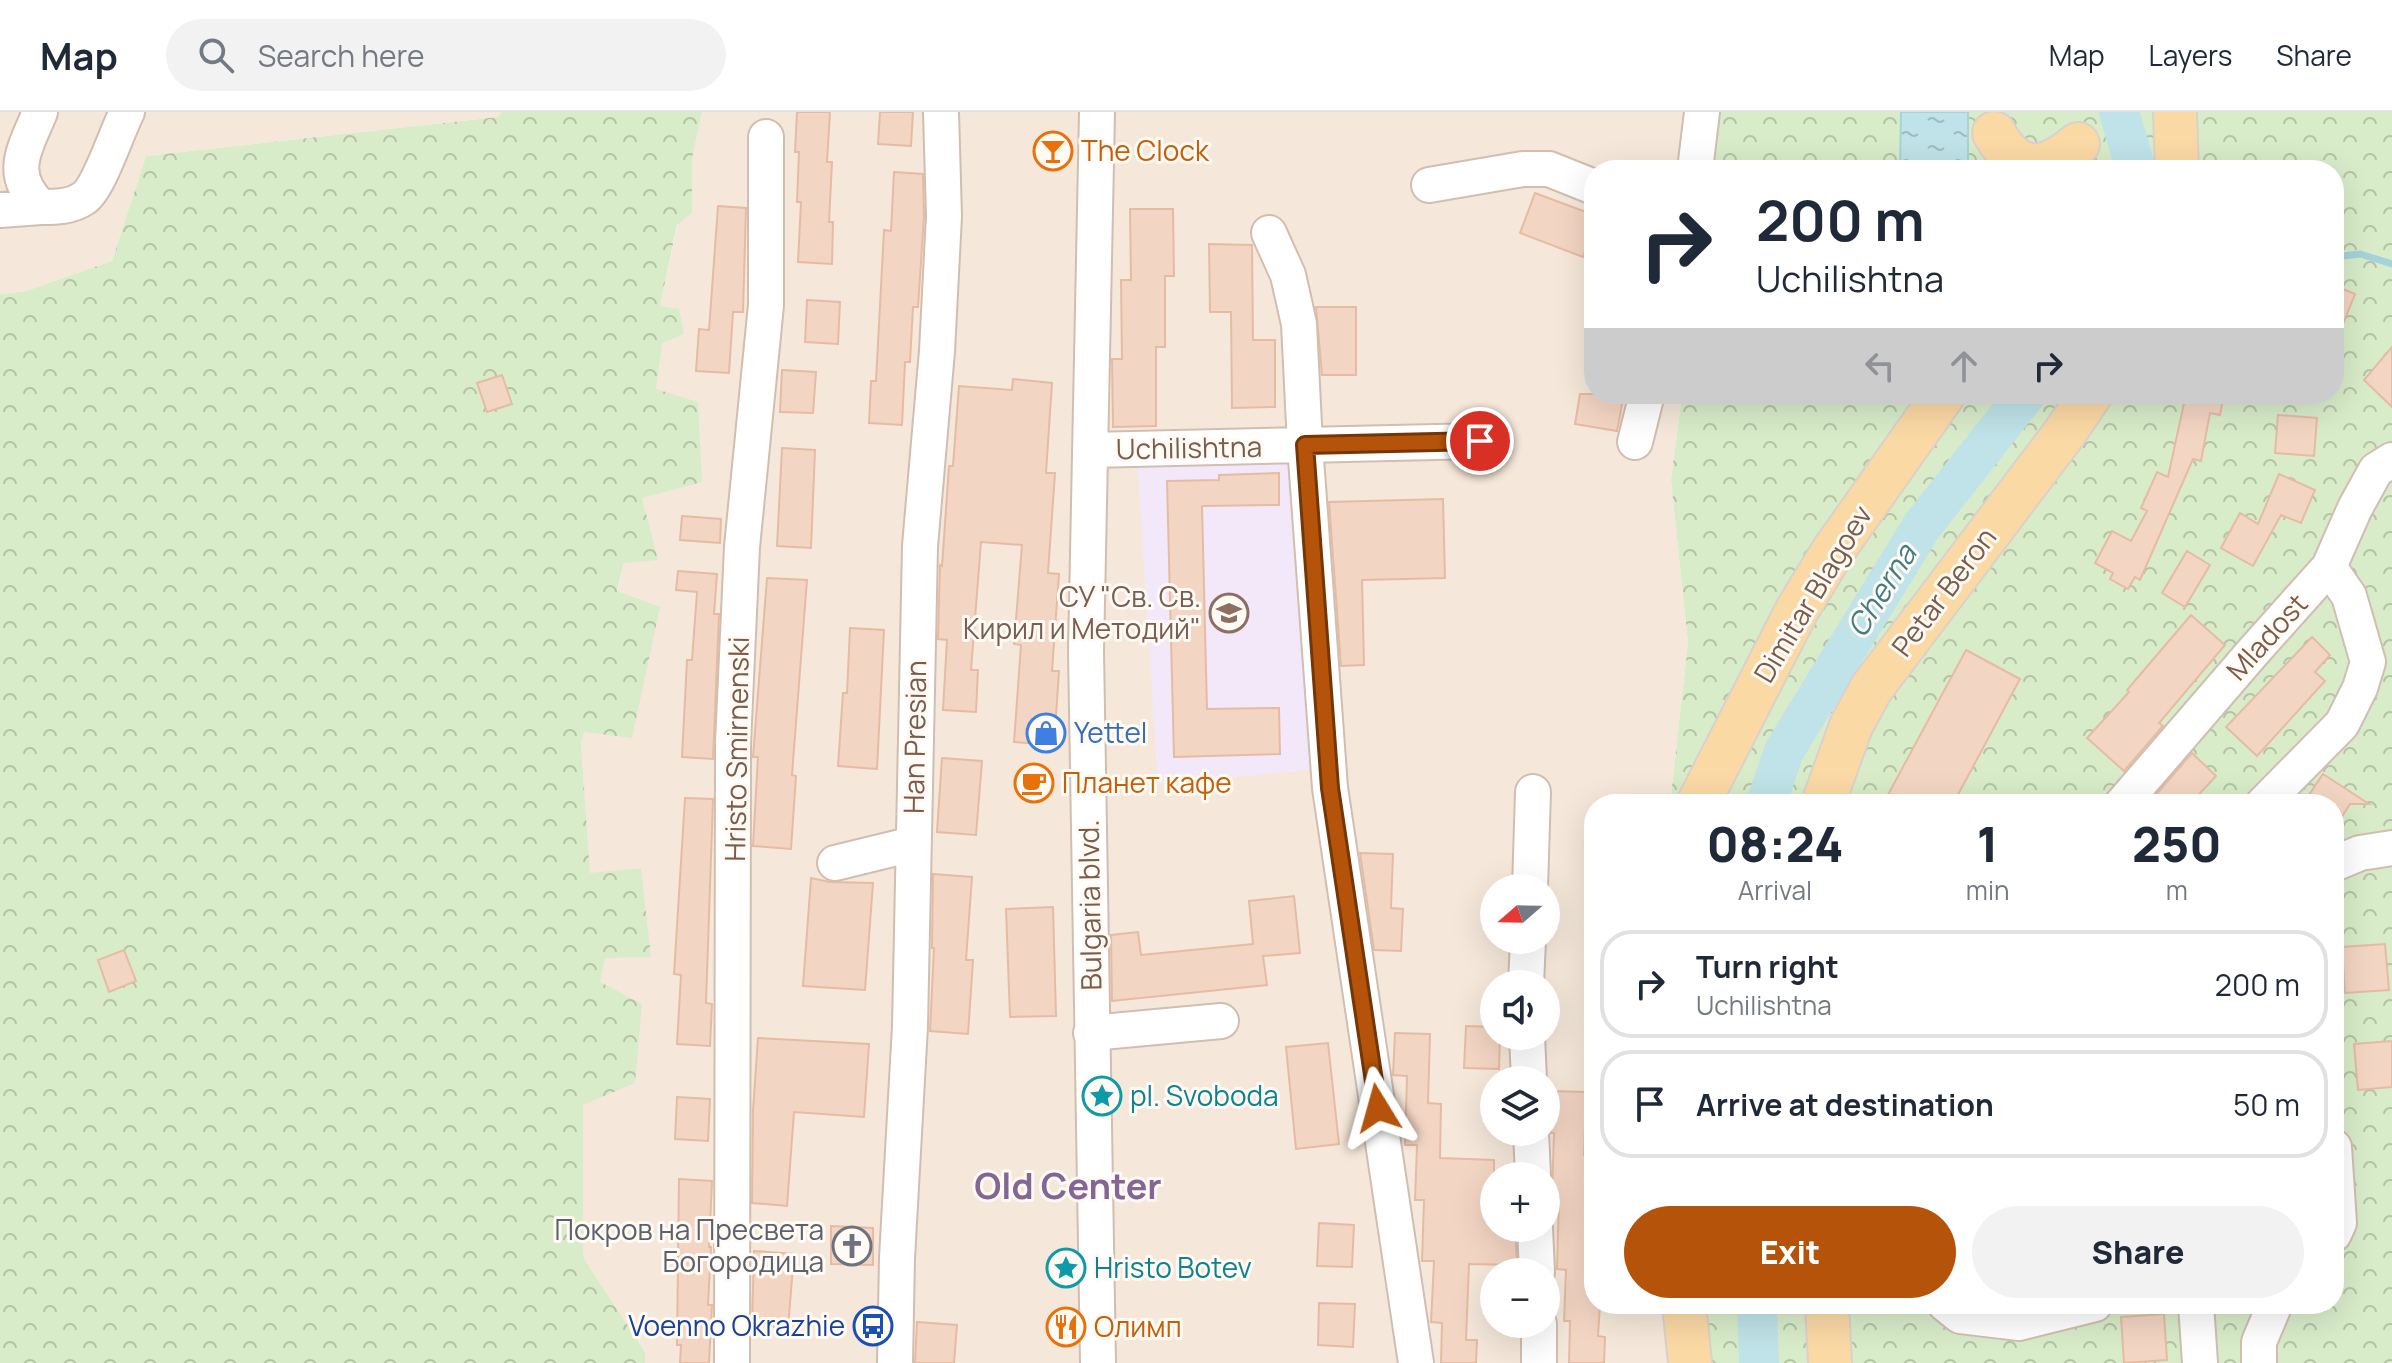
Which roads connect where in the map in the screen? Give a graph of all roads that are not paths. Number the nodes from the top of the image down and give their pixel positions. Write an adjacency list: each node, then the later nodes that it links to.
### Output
1 (40, 112): 16 (street)
2 (127, 112): 16 (street)
3 (941, 112): 33 (street, Han Presian)
4 (1097, 112): 25 (street, Bulgaria blvd.)
5 (1702, 112): 10 (street)
6 (2175, 112): 13 (main road)
7 (766, 137): 47 (street, Hristo Smirnenski)
8 (1994, 138): 11 (main road)
9 (2079, 139): 12 (main road)
10 (1696, 160)
11 (2018, 160)
12 (2055, 160)
13 (2177, 160)
14 (1584, 183): 15 (street)
15 (1429, 185)
16 (41, 207): 17 (street)
17 (0, 210)
18 (1269, 233): 24 (street)
19 (1644, 404): 23 (street)
20 (1937, 404): 29 (main road, Dimitar Blagoev)
21 (2084, 404): 30 (main road, Petar Beron)
22 (1480, 441): 24 (street, Uchilishtna)
23 (1635, 442)
24 (1305, 445): 25 (street, Uchilishtna); 50 (street)
25 (1090, 450): 39 (street, Bulgaria blvd.)
26 (2392, 460): 27 (street, Mladost)
27 (2329, 567): 31 (street, Mladost); 32 (street)
28 (1533, 792): 37 (street)
29 (1703, 794)
30 (1826, 794)
31 (2131, 794)
32 (2271, 794)
33 (913, 844): 36 (street); 48 (street, Han Presian)
34 (2392, 848): 35 (street)
35 (2344, 860)
36 (835, 863)
37 (1530, 874)
38 (1221, 1021): 39 (street)
39 (1091, 1033): 49 (street, Bulgaria blvd.)
40 (1685, 1314): 52 (main road)
41 (1828, 1314): 53 (main road)
42 (1958, 1314): 43 (street)
43 (2055, 1314)
44 (2197, 1314): 54 (street)
45 (2271, 1314): 55 (street)
46 (1539, 1338): 51 (street)
47 (732, 1363)
48 (895, 1363)
49 (1098, 1363)
50 (1416, 1363)
51 (1539, 1363)
52 (1690, 1363)
53 (1830, 1363)
54 (2200, 1363)
55 (2259, 1363)

